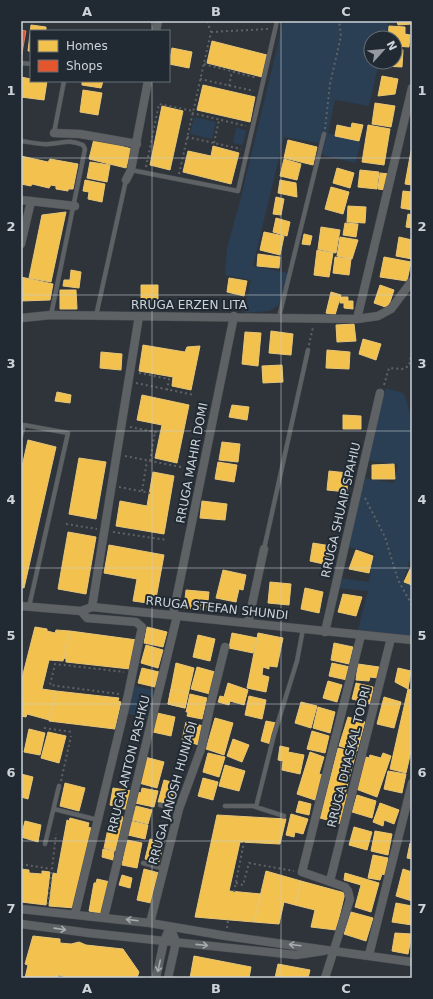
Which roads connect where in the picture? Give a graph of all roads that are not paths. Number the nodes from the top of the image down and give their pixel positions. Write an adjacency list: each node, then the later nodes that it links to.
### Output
1 (277, 21): 9 (lane)
2 (64, 82): 5 (lane)
3 (148, 82): 8 (street)
4 (412, 88): 22 (street)
5 (54, 133): 8 (street)
6 (324, 134): 20 (lane)
7 (21, 141): 13 (lane)
8 (137, 144): 9 (street)
9 (131, 170): 10 (street)
10 (126, 180): 17 (lane)
11 (21, 200): 12 (street)
12 (31, 201): 13 (street); 14 (street)
13 (75, 206): 16 (lane)
14 (21, 244)
15 (412, 280): 22 (street, RRUGA ERZEN LITA)
16 (52, 315): 17 (street, RRUGA ERZEN LITA); 21 (street, RRUGA ERZEN LITA)
17 (96, 316): 18 (street, RRUGA ERZEN LITA)
18 (139, 316): 19 (street, RRUGA ERZEN LITA); 28 (street)
19 (234, 316): 20 (street, RRUGA ERZEN LITA); 30 (street, RRUGA MAHIR DOMI)
20 (279, 317): 22 (street, RRUGA ERZEN LITA)
21 (21, 318)
22 (357, 319)
23 (308, 350): 26 (lane)
24 (380, 393): 33 (street, RRUGA SHUAIP SPAHIU)
25 (21, 436): 27 (lane)
26 (264, 549): 31 (street)
27 (23, 606): 29 (street, RRUGA STEFAN SHUNDI)
28 (92, 607): 29 (street, RRUGA STEFAN SHUNDI); 30 (street, RRUGA STEFAN SHUNDI)
29 (82, 611): 46 (street)
30 (175, 616): 31 (street, RRUGA STEFAN SHUNDI); 53 (street, RRUGA ANTON PASHKU)
31 (248, 623): 32 (street, RRUGA STEFAN SHUNDI)
32 (303, 629): 33 (street, RRUGA STEFAN SHUNDI); 42 (lane)
33 (325, 632): 34 (street, RRUGA STEFAN SHUNDI)
34 (361, 635): 35 (street, RRUGA STEFAN SHUNDI); 50 (street)
35 (390, 638): 36 (street, RRUGA STEFAN SHUNDI); 50 (street, RRUGA DHASKAL TODRI)
36 (412, 640)
37 (225, 647): 44 (street, RRUGA JANOSH HUNIADI)
38 (412, 783): 60 (street)
39 (59, 786): 43 (lane)
40 (160, 805): 44 (lane)
41 (225, 806): 42 (lane)
42 (256, 807): 45 (lane)
43 (54, 809): 46 (lane); 47 (lane)
44 (179, 809): 49 (street, RRUGA JANOSH HUNIADI)
45 (284, 816)
46 (98, 820): 52 (street)
47 (45, 844)
48 (143, 863): 49 (lane)
49 (164, 869): 54 (street, RRUGA JANOSH HUNIADI)
50 (330, 881): 59 (street)
51 (21, 909): 52 (street)
52 (75, 914): 53 (street)
53 (104, 917): 54 (street, one-way to 53)
54 (150, 922): 56 (street)
55 (22, 926): 57 (street, one-way to 57)
56 (170, 927): 57 (street); 58 (street); 59 (street, one-way to 56)
57 (164, 941): 58 (street); 62 (street, one-way to 62)
58 (176, 942): 59 (street, one-way to 59); 63 (street)
59 (334, 950): 60 (street); 64 (street)
60 (369, 955): 61 (street)
61 (412, 962)
62 (156, 978)
63 (168, 978)
64 (325, 978)

